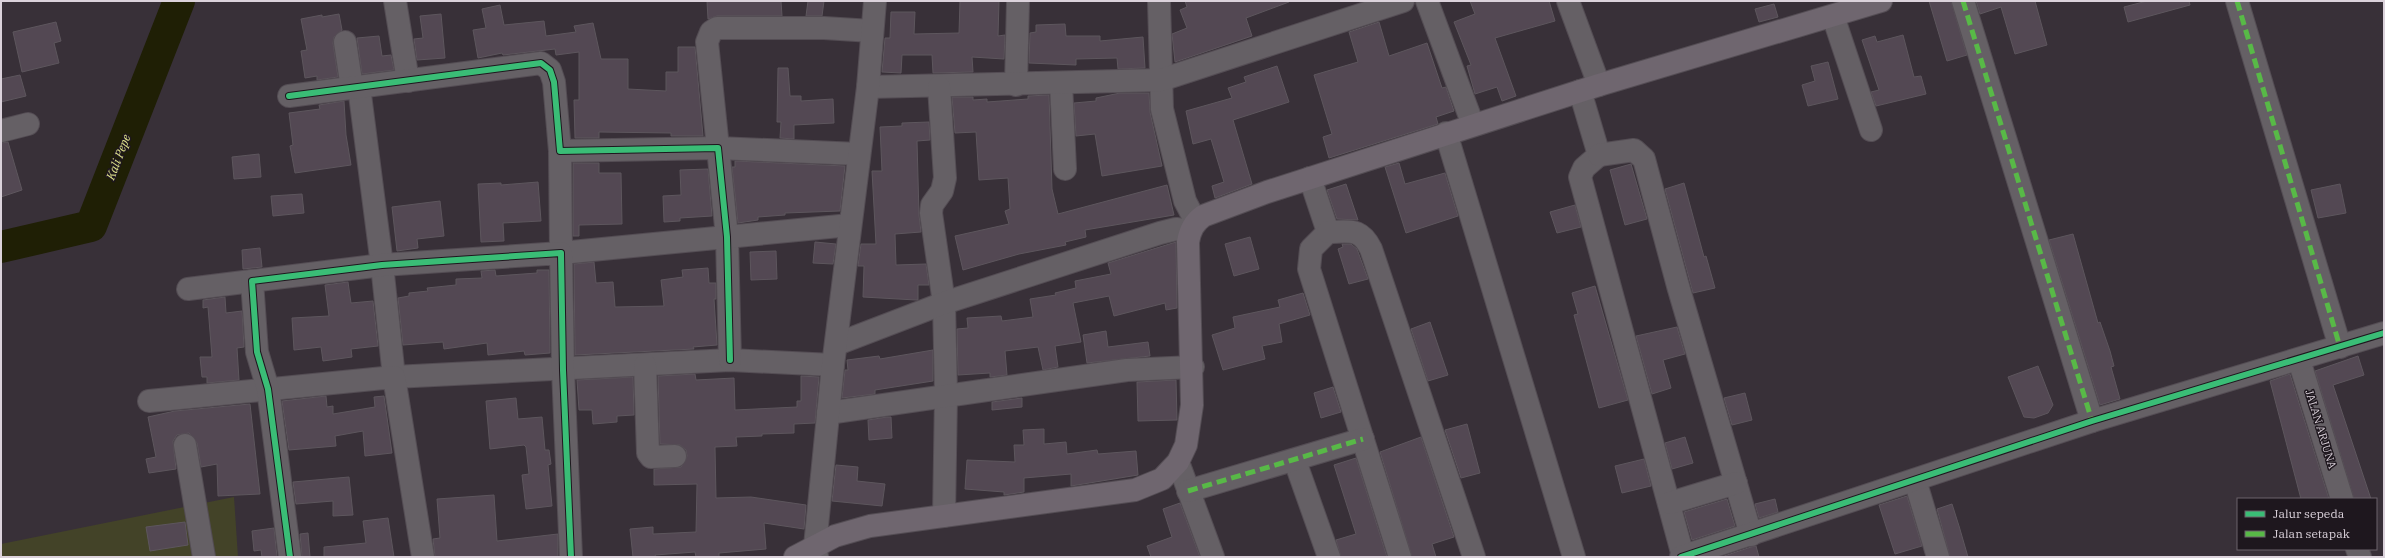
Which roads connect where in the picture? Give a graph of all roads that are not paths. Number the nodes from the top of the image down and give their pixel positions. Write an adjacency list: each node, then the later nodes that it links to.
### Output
1 (395, 1): 15 (street)
2 (875, 1): 12 (street)
3 (1018, 1): 17 (street)
4 (1159, 1): 14 (street)
5 (1403, 1): 14 (street)
6 (1427, 1): 24 (street)
7 (1568, 1): 21 (street)
8 (1881, 1): 11 (main road)
9 (1963, 1): 56 (street)
10 (2237, 1): 44 (street)
11 (1833, 16): 21 (main road); 25 (street)
12 (872, 30): 20 (street); 28 (street)
13 (345, 42): 19 (street)
14 (1161, 80): 16 (street); 35 (street)
15 (408, 81): 19 (street); 29 (street)
16 (1061, 83): 17 (street); 32 (street)
17 (1016, 85): 18 (street)
18 (939, 87): 20 (street); 42 (street)
19 (356, 88): 22 (street); 39 (street)
20 (868, 88): 30 (street)
21 (1589, 88): 24 (main road); 31 (street)
22 (289, 96)
23 (28, 124): 26 (street)
24 (1473, 125): 27 (main road)
25 (1871, 130)
26 (1, 131)
27 (1446, 133): 33 (main road); 80 (street)
28 (718, 148): 29 (street); 30 (street); 37 (street)
29 (560, 151): 38 (street)
30 (859, 154): 34 (street)
31 (1599, 155): 63 (street); 66 (street)
32 (1065, 169)
33 (1310, 178): 35 (main road); 36 (street)
34 (850, 224): 37 (street); 45 (street)
35 (1193, 226): 42 (street); 49 (main road)
36 (1328, 232): 57 (street); 79 (street)
37 (727, 237): 38 (street); 46 (street)
38 (561, 253): 39 (street); 50 (street)
39 (382, 265): 40 (street); 51 (street)
40 (252, 281): 41 (street); 52 (street)
41 (188, 289)
42 (944, 303): 45 (street); 53 (street)
43 (2384, 332): 44 (street)
44 (2340, 347): 47 (street)
45 (835, 355): 46 (street); 55 (street)
46 (730, 360): 48 (street)
47 (2299, 360): 56 (street); 65 (street, JALAN ARJUNA)
48 (645, 365): 50 (street); 59 (street)
49 (1193, 367): 53 (street); 61 (main road)
50 (563, 370): 51 (street); 74 (street)
51 (394, 377): 52 (street); 73 (street)
52 (268, 389): 54 (street); 72 (street)
53 (946, 395): 55 (street); 67 (street)
54 (149, 400)
55 (828, 413): 69 (street)
56 (2092, 421): 62 (street)
57 (1363, 439): 60 (street); 78 (street)
58 (185, 445): 71 (street)
59 (675, 456)
60 (1295, 461): 64 (street); 77 (street)
61 (1178, 462): 64 (street); 67 (main road)
62 (1915, 480): 68 (street); 81 (street)
63 (1736, 483): 66 (street); 68 (street)
64 (1188, 490): 76 (street)
65 (2342, 498)
66 (1670, 503): 70 (street)
67 (944, 516): 69 (main road)
68 (1751, 535): 70 (street)
69 (816, 551): 75 (main road)
70 (1689, 556)
71 (204, 557)
72 (290, 557)
73 (423, 557)
74 (571, 557)
75 (795, 557)
76 (1213, 557)
77 (1329, 557)
78 (1400, 557)
79 (1474, 557)
80 (1574, 557)
81 (1938, 557)

